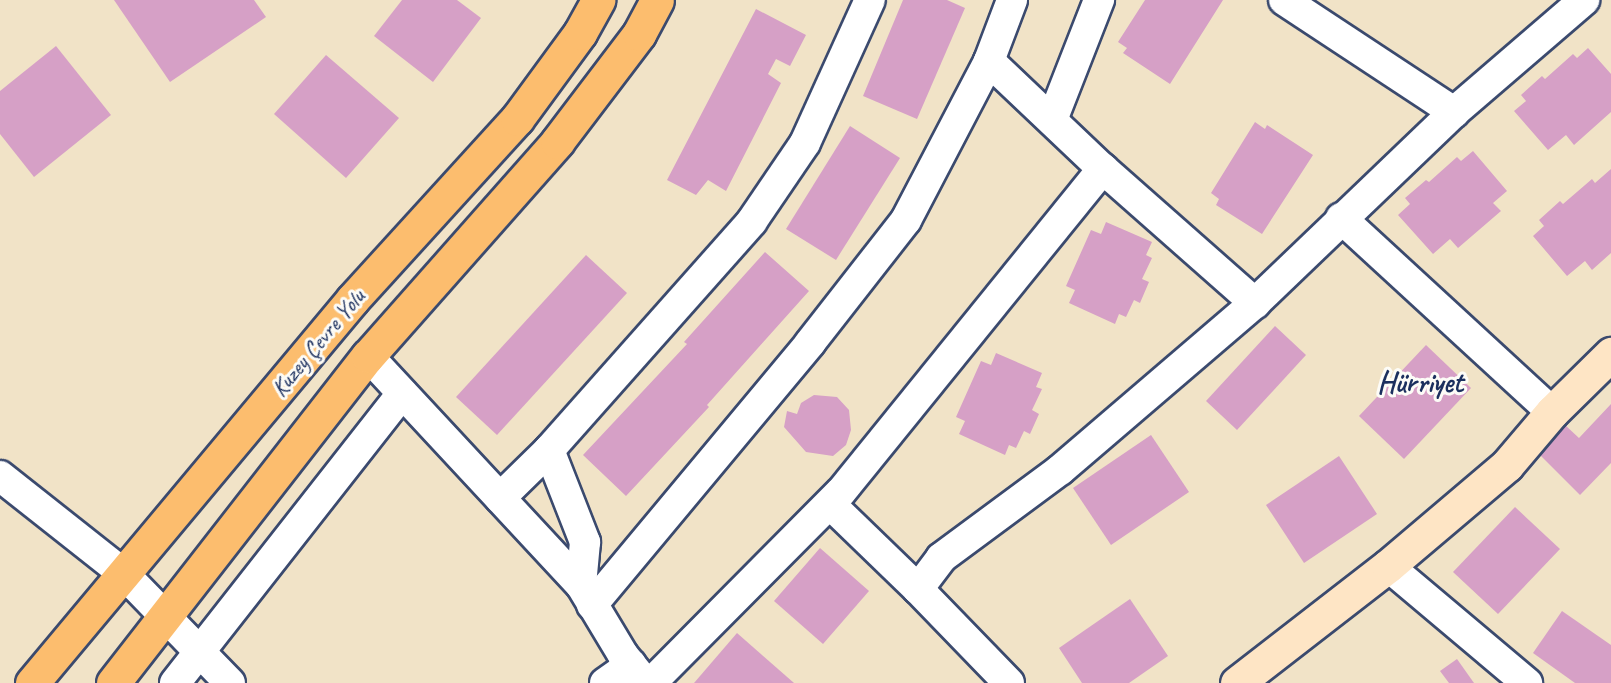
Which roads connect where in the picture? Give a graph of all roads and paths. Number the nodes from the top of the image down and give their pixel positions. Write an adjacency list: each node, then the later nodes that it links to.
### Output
1 (598, 0): 23 (main road, Kuzey Çevre Yolu)
2 (657, 0): 15 (main road, Kuzey Çevre Yolu)
3 (870, 0): 18 (street)
4 (1012, 0): 8 (street)
5 (1099, 0): 10 (street)
6 (1284, 0): 9 (street)
7 (1584, 0): 9 (street)
8 (989, 62): 10 (street); 25 (street)
9 (1454, 111): 12 (street)
10 (1052, 120): 11 (street)
11 (1103, 169): 13 (street); 21 (street)
12 (1341, 218): 13 (street); 17 (street)
13 (1255, 303): 24 (street)
14 (1611, 354): 17 (street)
15 (368, 357): 16 (street); 26 (main road, Kuzey Çevre Yolu)
16 (402, 393): 20 (street); 27 (street)
17 (1552, 412): 22 (street)
18 (549, 450): 20 (street); 25 (street)
19 (0, 476): 23 (street)
20 (500, 498): 25 (street)
21 (830, 504): 24 (street); 28 (street)
22 (1388, 567): 35 (street); 36 (street)
23 (124, 574): 26 (street); 29 (main road, Kuzey Çevre Yolu)
24 (918, 589): 34 (street)
25 (587, 595): 28 (street)
26 (166, 615): 27 (street); 30 (main road, Kuzey Çevre Yolu)
27 (201, 652): 31 (street); 32 (street)
28 (643, 677): 33 (street)
29 (32, 683)
30 (113, 683)
31 (175, 683)
32 (230, 683)
33 (605, 683)
34 (1009, 683)
35 (1237, 683)
36 (1527, 683)

